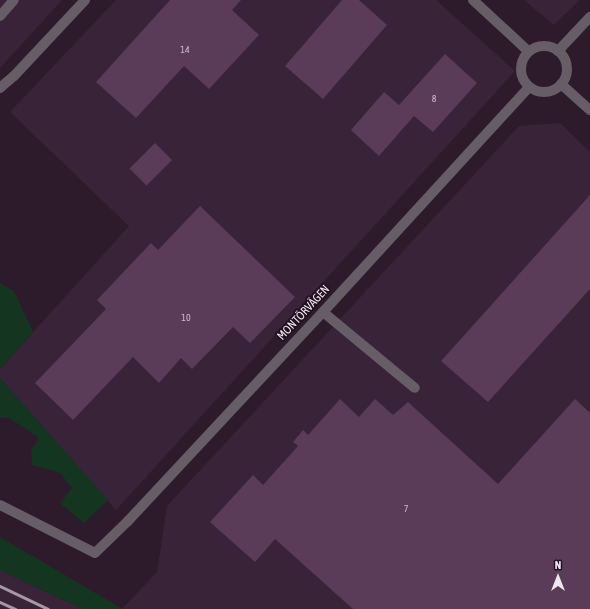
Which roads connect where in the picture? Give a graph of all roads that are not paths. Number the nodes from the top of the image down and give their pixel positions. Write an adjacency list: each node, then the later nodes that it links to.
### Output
1 (14, 0): 4 (street)
2 (85, 0): 10 (street)
3 (473, 0): 6 (street)
4 (0, 16)
5 (590, 17): 7 (street)
6 (528, 51): 7 (street); 9 (street)
7 (558, 51): 8 (street)
8 (561, 84): 9 (street); 11 (street)
9 (529, 87): 12 (street, MONTÖRVÄGEN)
10 (0, 88)
11 (590, 110)
12 (323, 312): 13 (street); 14 (street, MONTÖRVÄGEN)
13 (415, 388)
14 (0, 505)

